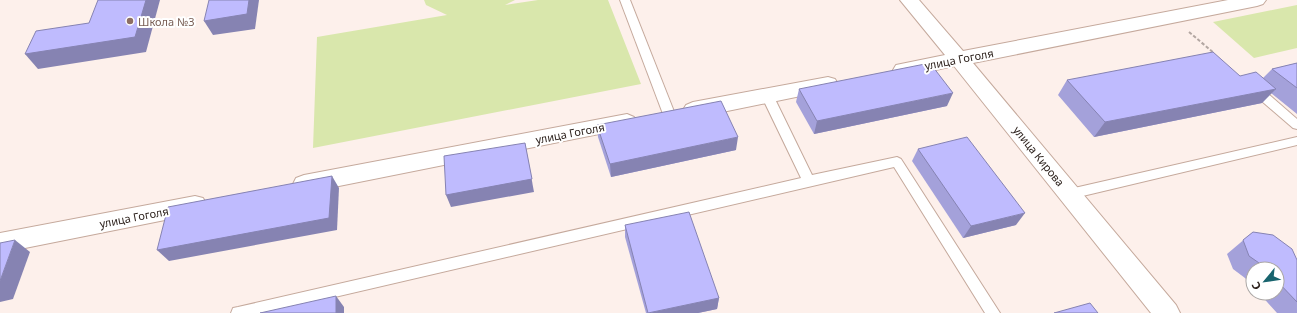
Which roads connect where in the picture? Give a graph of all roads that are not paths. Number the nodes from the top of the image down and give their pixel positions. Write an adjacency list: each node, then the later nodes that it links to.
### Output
1 (625, 0): 9 (lane)
2 (909, 0): 4 (street, улица Кирова)
3 (1257, 0): 4 (street, улица Гоголя)
4 (959, 59): 6 (street, улица Гоголя); 14 (street, улица Кирова)
5 (1237, 73): 10 (lane)
6 (882, 74)
7 (844, 81): 8 (street, улица Гоголя)
8 (767, 95): 9 (street, улица Гоголя); 12 (lane)
9 (656, 116): 13 (street, улица Гоголя)
10 (1297, 125)
11 (1297, 141): 14 (lane)
12 (809, 181): 17 (lane); 18 (lane)
13 (288, 187)
14 (1070, 194): 19 (street, улица Кирова)
15 (210, 202): 16 (street, улица Гоголя)
16 (0, 243)
17 (238, 313)
18 (993, 313)
19 (1167, 313)

